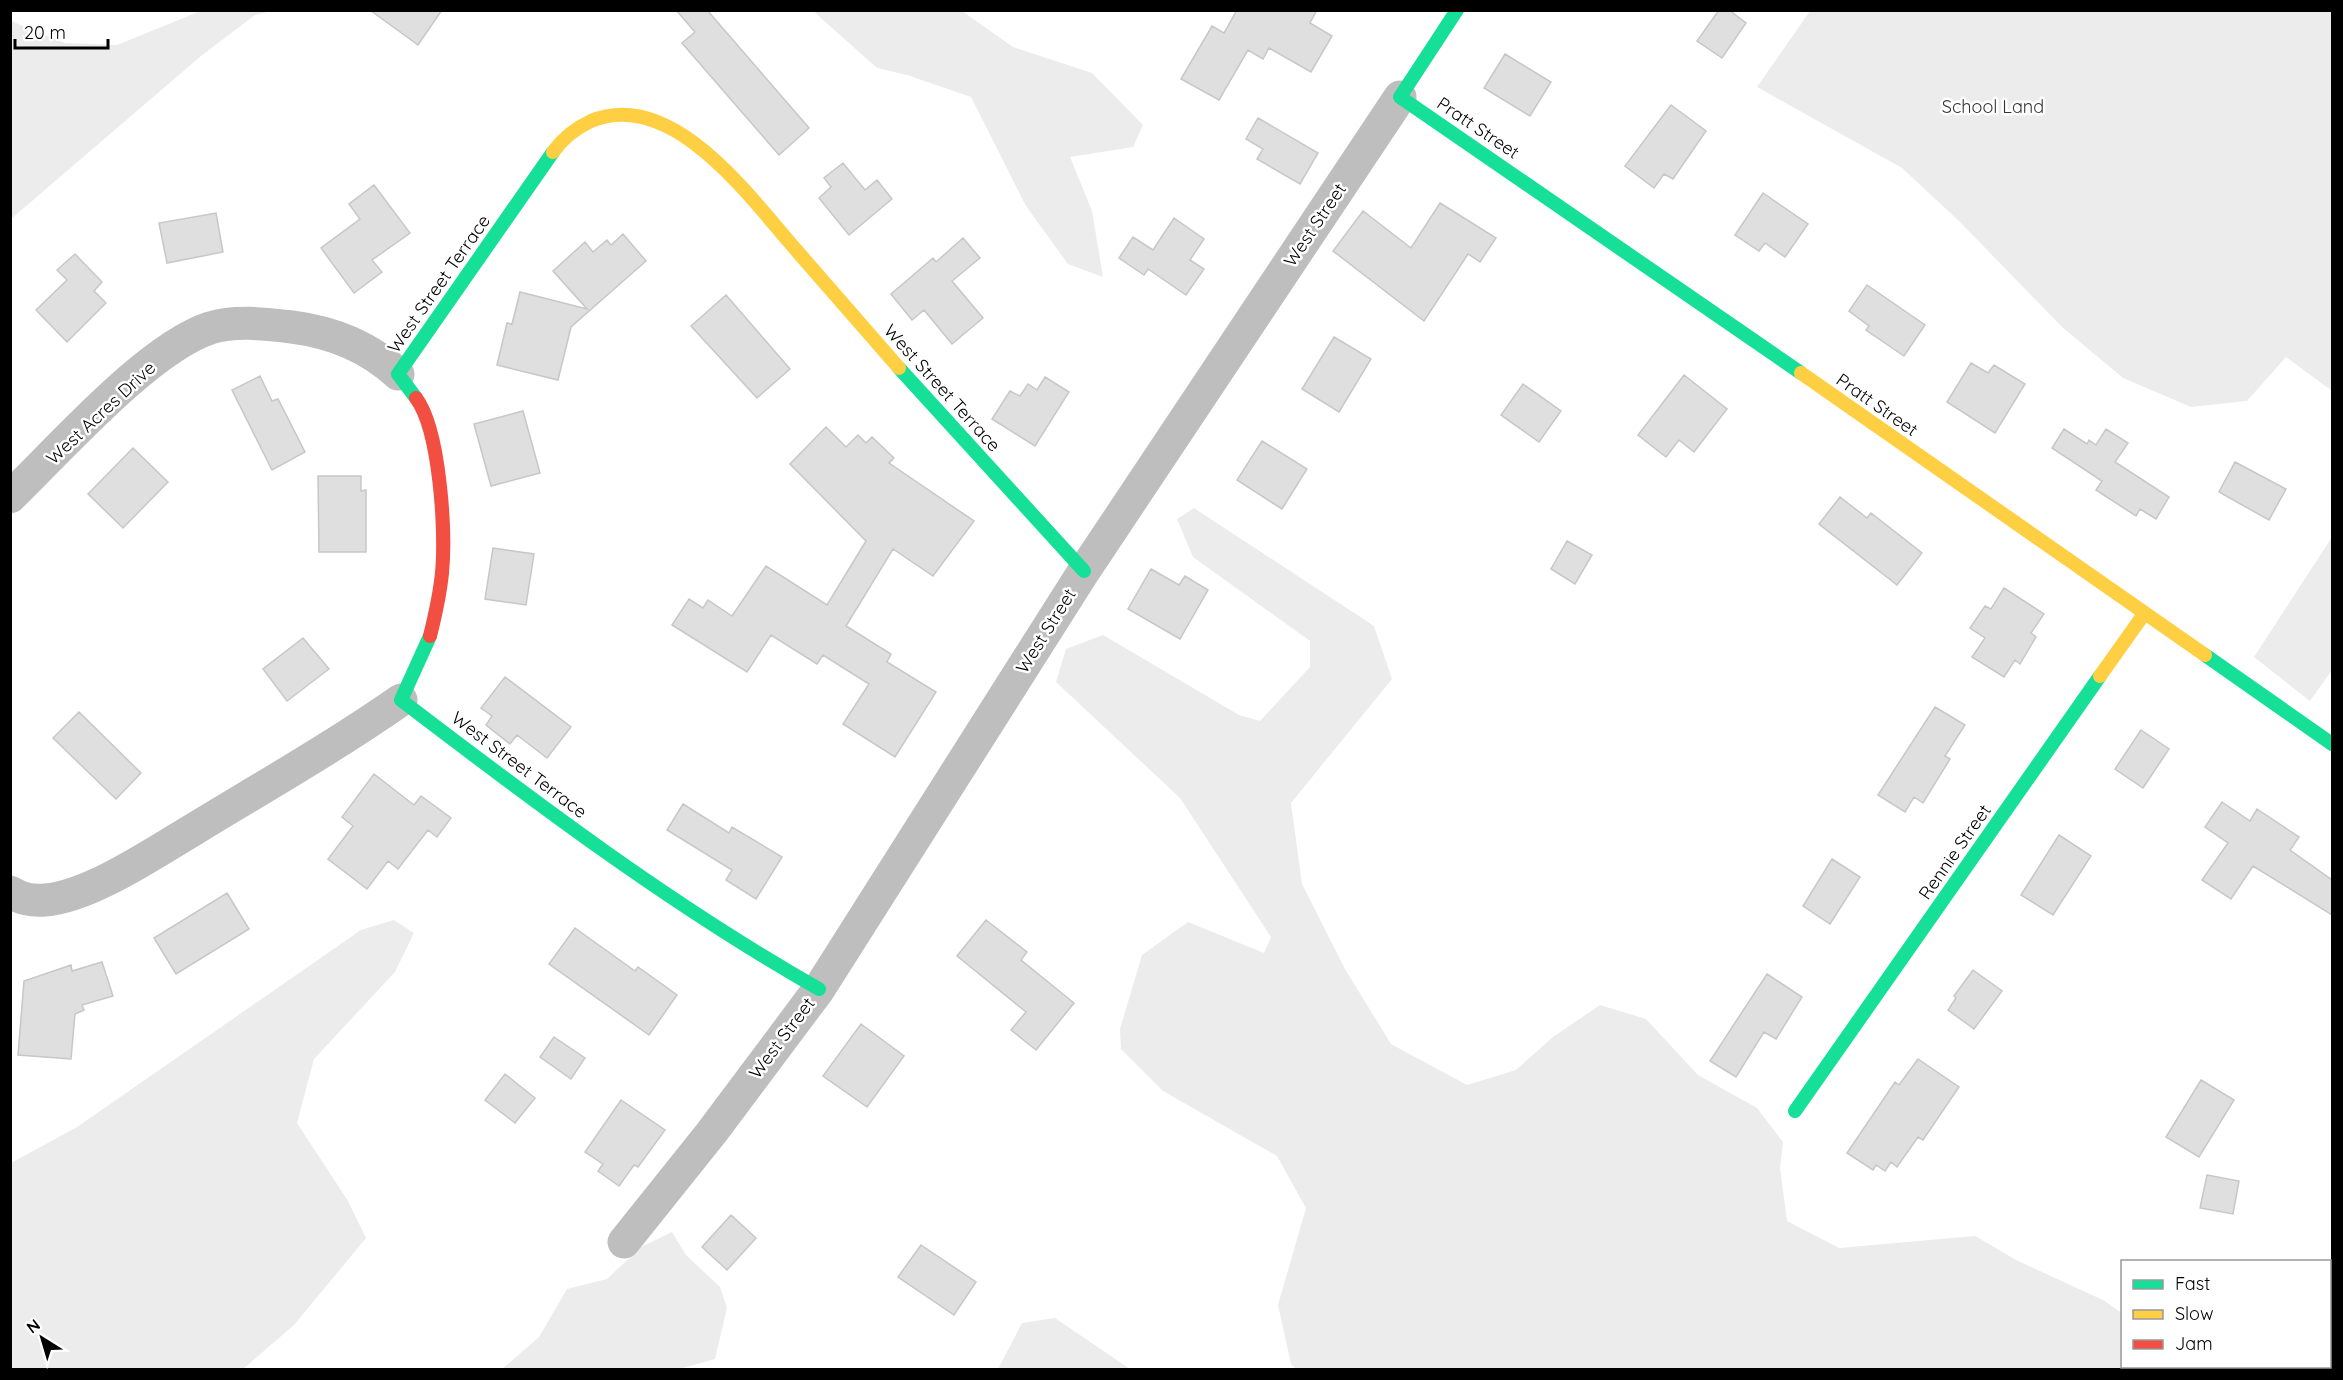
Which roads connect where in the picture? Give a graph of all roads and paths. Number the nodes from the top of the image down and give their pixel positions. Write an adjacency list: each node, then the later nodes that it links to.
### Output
1 (1457, 10): 2 (street, West Street)
2 (1400, 97): 5 (street, West Street); 6 (street, Pratt Street)
3 (398, 374): 4 (street, West Acres Drive); 5 (street, West Street Terrace); 7 (street, West Street Terrace)
4 (10, 497)
5 (1084, 571): 10 (street, West Street)
6 (2144, 614): 8 (street, Pratt Street); 11 (street, Rennie Street)
7 (401, 700): 9 (street); 10 (street, West Street Terrace)
8 (2332, 744)
9 (10, 892)
10 (819, 989): 12 (street, West Street)
11 (1795, 1111)
12 (624, 1242)

